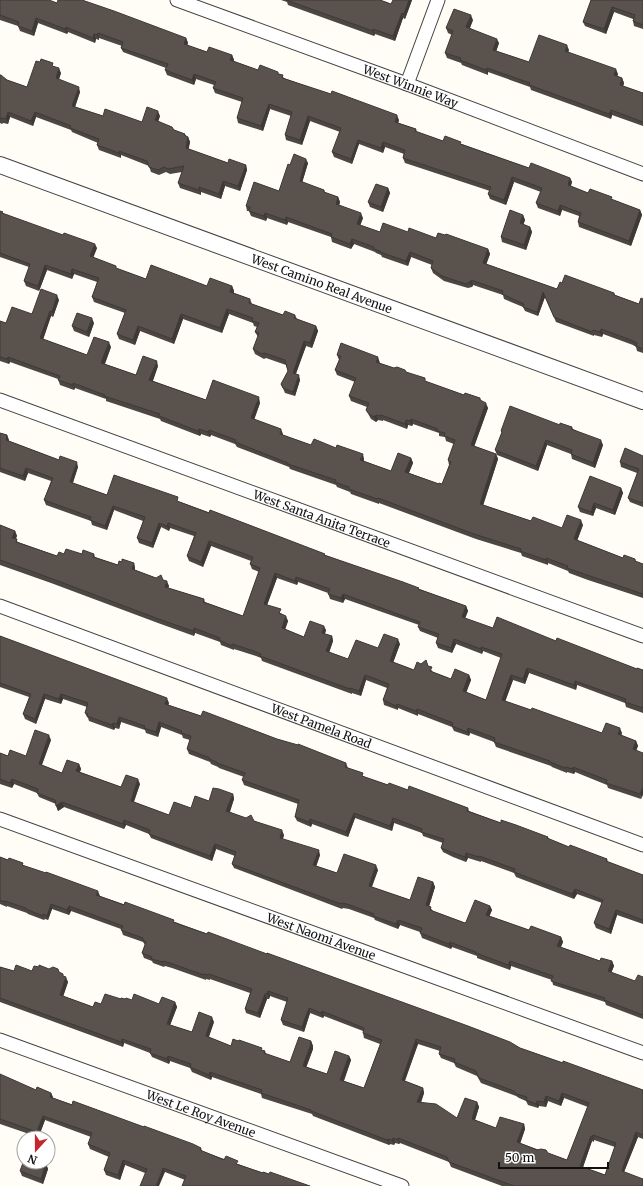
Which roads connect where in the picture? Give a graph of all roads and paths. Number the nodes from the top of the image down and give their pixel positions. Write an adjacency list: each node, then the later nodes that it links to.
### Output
1 (177, 0): 3 (street, West Winnie Way)
2 (438, 0): 3 (street)
3 (407, 84): 5 (street, West Winnie Way)
4 (0, 165): 7 (street, West Camino Real Avenue)
5 (643, 174)
6 (0, 400): 9 (street, West Santa Anita Terrace)
7 (643, 402)
8 (0, 606): 11 (street, West Pamela Road)
9 (643, 636)
10 (0, 819): 13 (street, West Naomi Avenue)
11 (643, 845)
12 (0, 1040): 14 (street, West Le Roy Avenue)
13 (643, 1053)
14 (402, 1186)

